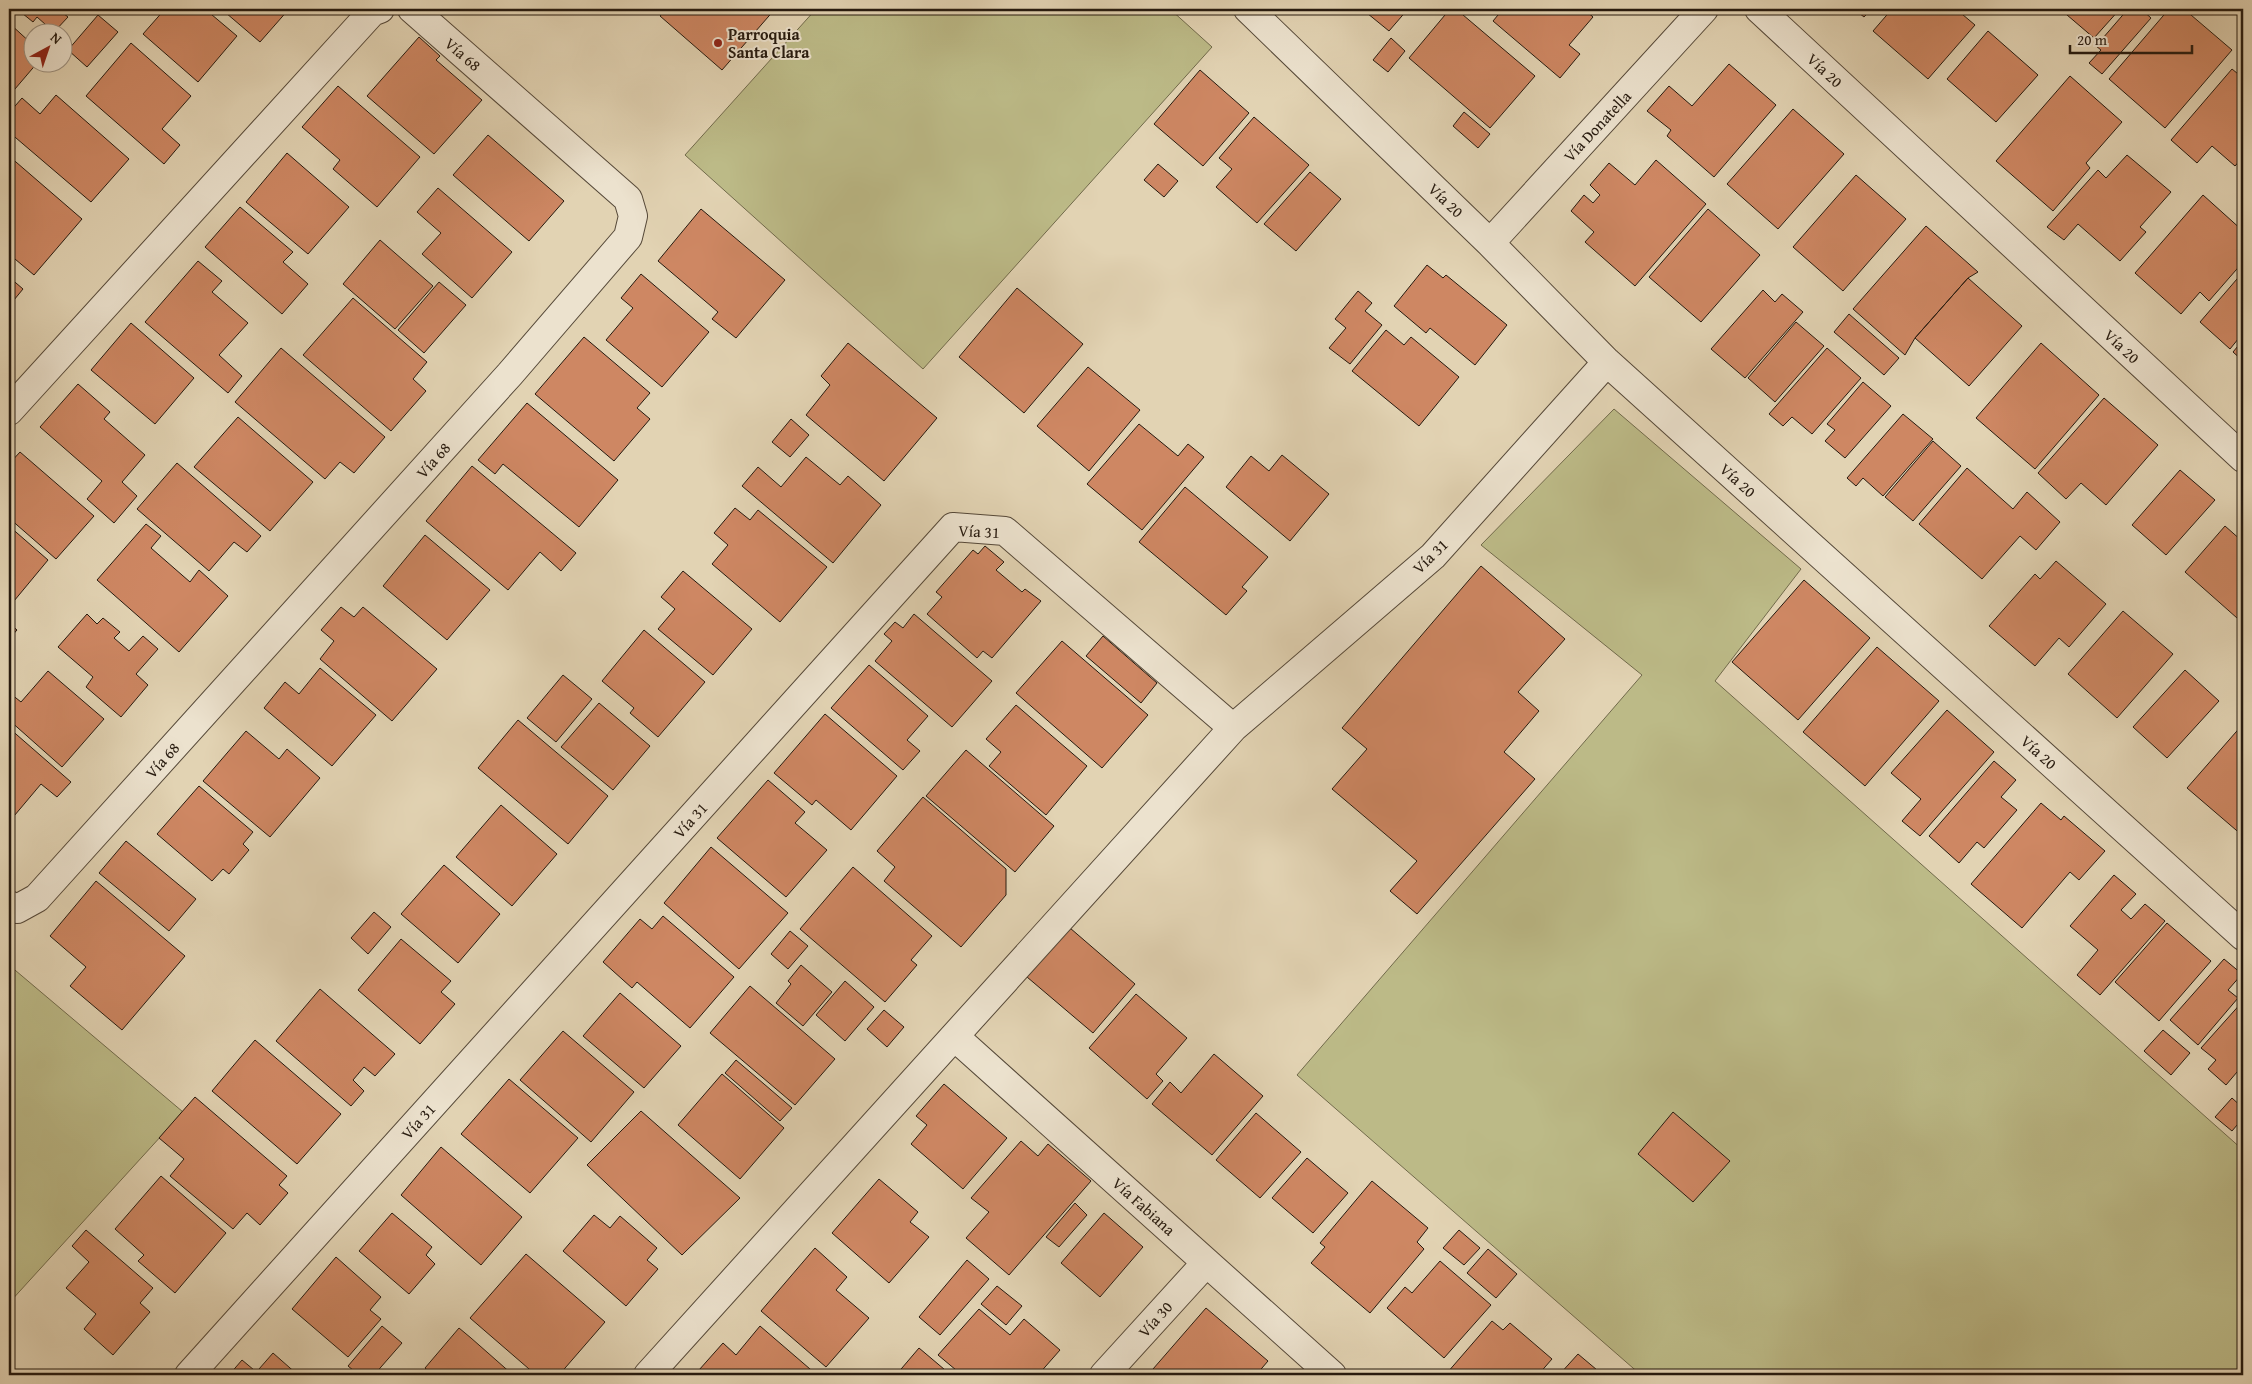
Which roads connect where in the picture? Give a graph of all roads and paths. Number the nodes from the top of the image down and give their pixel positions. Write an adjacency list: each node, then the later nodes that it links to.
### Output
1 (380, 9): 8 (street)
2 (412, 9): 11 (street, Vía 68)
3 (1248, 9): 6 (street, Vía 20)
4 (1704, 9): 6 (street, Vía Donatella)
5 (1759, 9): 9 (street, Vía 20)
6 (1490, 243): 7 (street, Vía 20)
7 (1607, 362): 10 (street, Vía 31); 12 (street, Vía 20)
8 (9, 412)
9 (2243, 458)
10 (1233, 728): 13 (street, Vía 31); 15 (street, Vía 31)
11 (9, 905)
12 (2243, 936)
13 (955, 1037): 14 (street, Vía Fabiana); 16 (street, Vía 31)
14 (1206, 1262): 17 (street, Vía 30); 18 (street, Vía Fabiana)
15 (189, 1375)
16 (648, 1375)
17 (1104, 1375)
18 (1332, 1375)

